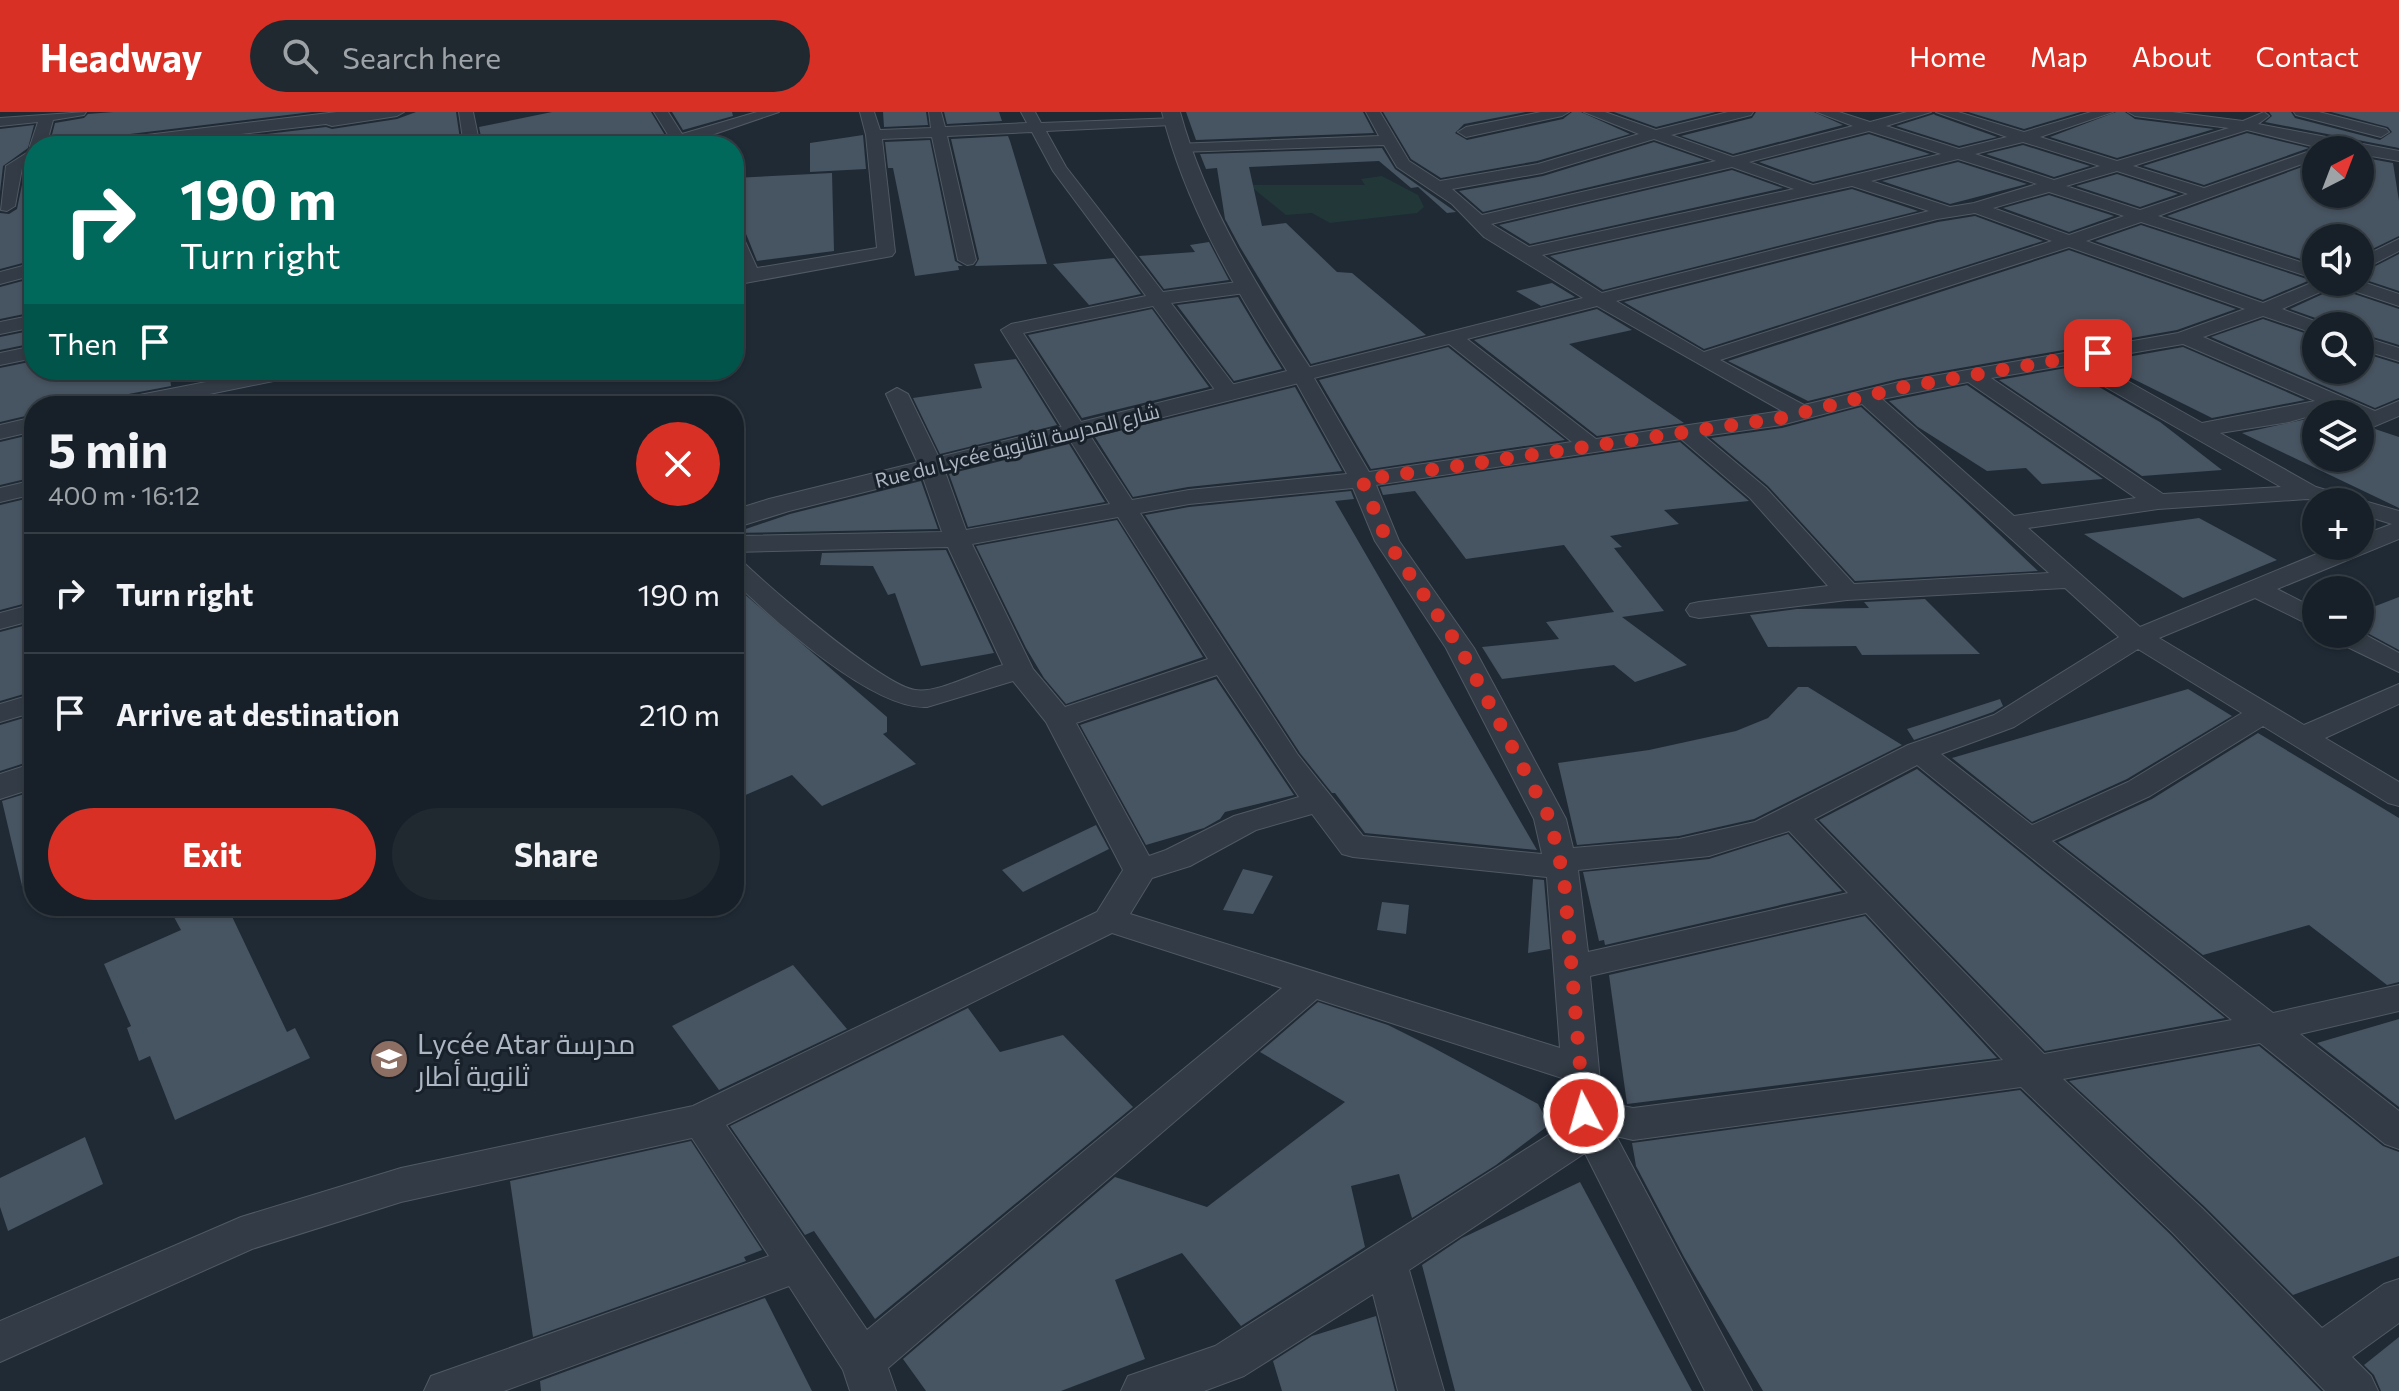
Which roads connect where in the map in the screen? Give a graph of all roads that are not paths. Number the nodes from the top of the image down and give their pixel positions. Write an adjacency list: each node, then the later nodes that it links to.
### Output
1 (79, 112): 19 (street)
2 (350, 112): 24 (street)
3 (397, 112): 24 (street)
4 (466, 112): 34 (street)
5 (661, 112): 35 (street)
6 (772, 112): 36 (street)
7 (867, 112): 30 (street)
8 (934, 112): 27 (street)
9 (1373, 112): 39 (street)
10 (1562, 112): 28 (street)
11 (1591, 112): 29 (street)
12 (1746, 112): 29 (street)
13 (1824, 112): 25 (street)
14 (1924, 112): 25 (street)
15 (1943, 112): 37 (street)
16 (2106, 112): 37 (street)
17 (2135, 112): 22 (street)
18 (2301, 112): 31 (street)
19 (47, 117): 23 (street); 32 (street)
20 (1171, 117): 21 (street); 40 (street)
21 (1032, 119): 27 (street); 72 (street)
22 (2241, 119): 31 (street); 38 (street); 48 (street)
23 (0, 122)
24 (332, 122): 33 (street)
25 (1869, 126): 44 (street); 47 (street)
26 (2397, 127): 31 (street)
27 (940, 131): 30 (street); 64 (street)
28 (1466, 132)
29 (1653, 134): 47 (street); 52 (street)
30 (874, 135): 67 (street)
31 (2371, 135): 45 (street)
32 (41, 136)
33 (225, 136)
34 (470, 136)
35 (675, 136)
36 (703, 136)
37 (2025, 137): 44 (street); 48 (street)
38 (2302, 138)
39 (1390, 140): 40 (street); 52 (street)
40 (1180, 147): 69 (street)
41 (24, 150): 42 (street)
42 (0, 153)
43 (2374, 153): 45 (street)
44 (1959, 154): 50 (street); 51 (street)
45 (2399, 156)
46 (2302, 159): 54 (street)
47 (1734, 162): 53 (street); 59 (street)
48 (2117, 165): 51 (street); 54 (street)
49 (7, 167): 55 (street)
50 (1853, 181): 53 (street); 57 (street)
51 (2045, 185): 56 (street); 58 (street)
52 (1438, 186): 59 (street)
53 (1812, 190): 62 (street)
54 (2205, 194): 58 (street)
55 (9, 206)
56 (1976, 208): 57 (street); 60 (street)
57 (1952, 212): 73 (street)
58 (2139, 217): 60 (street); 65 (street)
59 (1478, 221): 62 (street)
60 (2072, 242): 75 (street); 86 (street)
61 (2399, 244): 63 (street)
62 (1527, 253): 73 (street)
63 (2374, 258)
64 (967, 260)
65 (2302, 269)
66 (24, 272): 68 (street)
67 (744, 277)
68 (0, 278)
69 (1245, 287): 72 (street); 87 (street)
70 (2374, 292): 74 (street)
71 (2302, 293): 75 (street)
72 (1157, 299): 90 (street); 101 (street)
73 (1598, 299): 79 (street); 86 (street)
74 (2399, 300)
75 (2262, 310): 77 (street); 80 (street)
76 (24, 323): 78 (street)
77 (2302, 323)
78 (0, 328)
79 (1451, 336): 87 (street); 105 (street)
80 (2185, 337): 84 (street); 94 (street)
81 (2374, 347): 83 (street)
82 (24, 354): 85 (street)
83 (2399, 355)
84 (2070, 358): 88 (street); 102 (street)
85 (0, 359)
86 (1702, 359): 97 (street)
87 (1302, 375): 90 (street, Rue du Lycée شارع المدرسة الثانوية); 107 (street)
88 (1972, 375): 93 (street); 112 (street)
89 (262, 380): 92 (street)
90 (1229, 393): 101 (street, Rue du Lycée شارع المدرسة الثانوية)
91 (897, 394): 106 (street)
92 (205, 396)
93 (1866, 396): 97 (street); 117 (street)
94 (2330, 400)
95 (2399, 408): 98 (street)
96 (2302, 411): 102 (street)
97 (1802, 413): 104 (street)
98 (2375, 419): 100 (street)
99 (24, 426): 103 (street)
100 (2399, 427)
101 (1073, 430): 106 (street, Rue du Lycée شارع المدرسة الثانوية); 113 (street)
102 (2200, 430): 109 (street)
103 (0, 432)
104 (1686, 432): 105 (street); 126 (street)
105 (1591, 446): 107 (street)
106 (931, 466): 115 (street, Rue du Lycée شارع المدرسة الثانوية); 119 (street)
107 (1362, 480): 113 (street); 149 (street)
108 (24, 489): 111 (street)
109 (2302, 489)
110 (2302, 492): 112 (street)
111 (0, 495)
112 (2158, 502): 117 (street)
113 (1123, 509): 119 (street); 133 (street)
114 (2374, 511): 116 (street)
115 (744, 516)
116 (2399, 519)
117 (2008, 524): 124 (street)
118 (2399, 530): 120 (street)
119 (957, 539): 121 (street); 135 (street)
120 (2374, 540)
121 (744, 544)
122 (2323, 560): 125 (street)
123 (744, 575): 135 (street)
124 (2072, 580): 126 (street); 131 (street)
125 (2254, 587): 128 (street); 131 (street)
126 (1847, 592): 127 (street)
127 (1699, 610)
128 (2302, 613)
129 (24, 615): 130 (street)
130 (0, 621)
131 (2138, 637): 139 (street); 142 (street)
132 (2369, 648): 134 (street)
133 (1224, 663): 140 (street); 146 (street)
134 (2399, 664)
135 (1020, 672): 140 (street)
136 (2399, 693): 141 (street)
137 (24, 706): 138 (street)
138 (0, 713)
139 (2261, 714): 141 (street); 148 (street)
140 (1059, 719): 150 (street)
141 (2302, 737): 145 (street)
142 (1919, 752): 147 (street); 148 (street)
143 (24, 779): 144 (street)
144 (0, 787)
145 (2399, 796)
146 (1318, 802): 149 (street); 150 (street)
147 (1794, 817): 149 (street); 151 (street)
148 (2028, 839): 156 (street)
149 (1560, 864): 153 (street)
150 (1140, 870): 152 (street)
151 (1870, 900): 153 (street); 158 (street)
152 (1109, 920): 154 (street); 159 (street)
153 (1571, 968): 157 (street)
154 (1311, 984): 157 (street); 167 (street)
155 (2399, 998): 156 (street)
156 (2266, 1028): 158 (street); 161 (street)
157 (1580, 1069): 160 (street)
158 (2033, 1070): 160 (street); 166 (street)
159 (701, 1120): 163 (street); 165 (street)
160 (1588, 1120): 162 (street); 171 (street)
161 (2399, 1133)
162 (1386, 1263): 169 (street); 170 (street)
163 (799, 1264): 167 (street); 168 (street)
164 (2399, 1298): 166 (street)
165 (0, 1342)
166 (2320, 1355): 172 (street)
167 (868, 1376)
168 (447, 1391)
169 (1144, 1391)
170 (1421, 1391)
171 (1729, 1391)
172 (2355, 1391)

